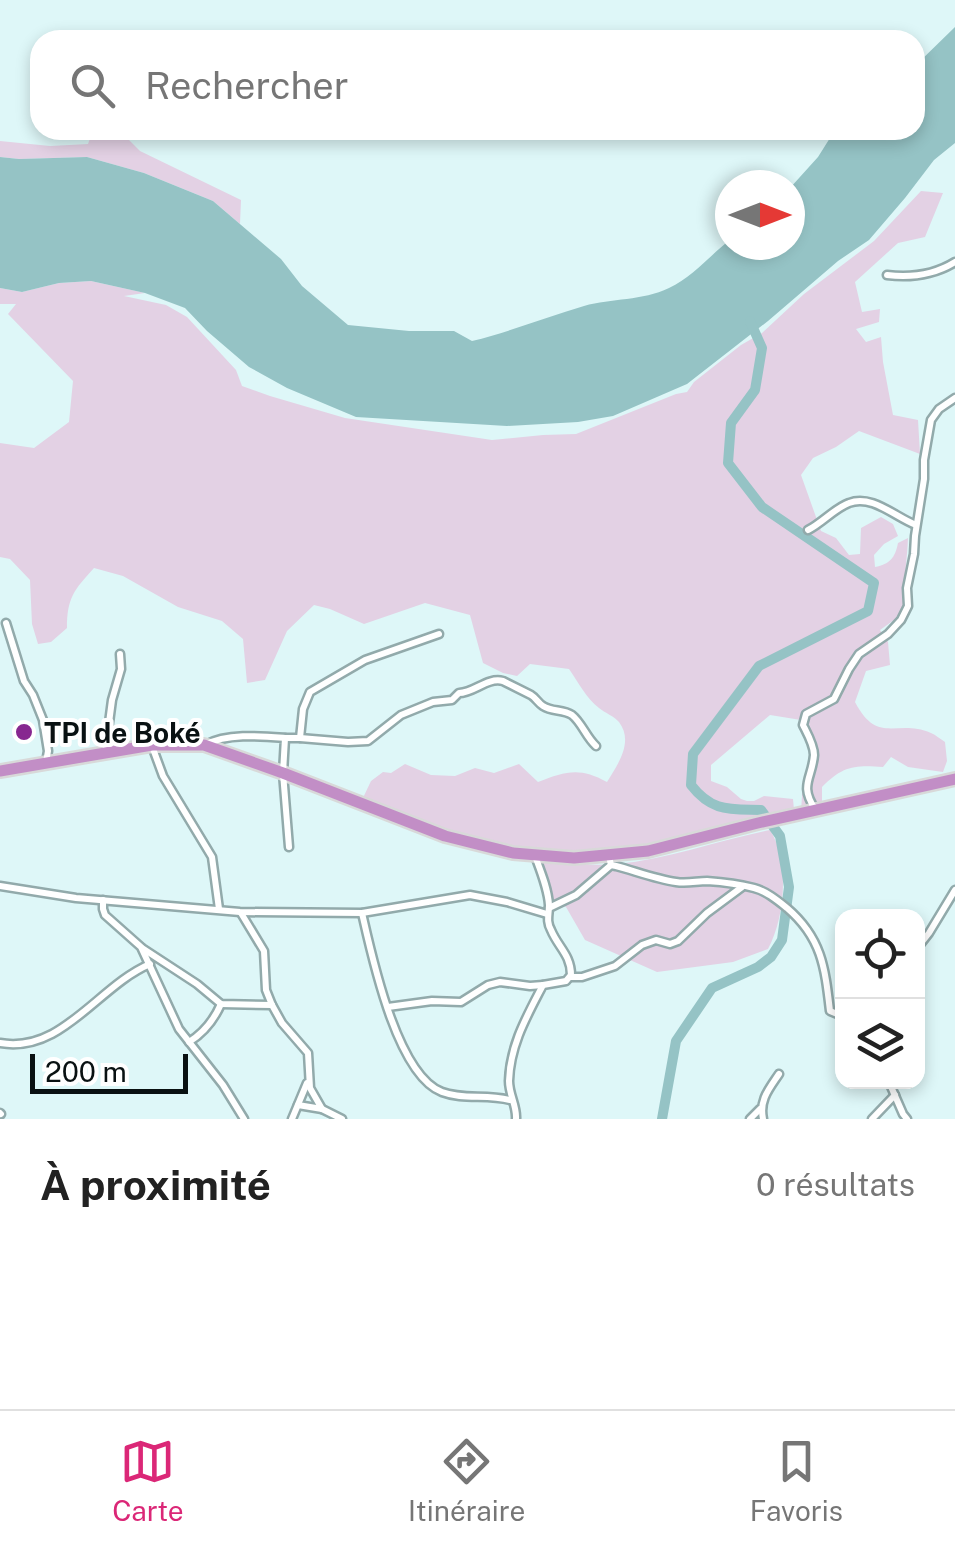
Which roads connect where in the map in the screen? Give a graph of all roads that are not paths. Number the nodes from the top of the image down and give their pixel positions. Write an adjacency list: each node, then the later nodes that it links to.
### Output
1 (955, 262): 2 (street)
2 (887, 275)
3 (955, 398): 4 (street)
4 (916, 524): 5 (street); 19 (street)
5 (808, 530)
6 (6, 623): 15 (street)
7 (438, 634): 10 (street)
8 (120, 654): 14 (street)
9 (285, 738): 10 (street); 11 (street); 17 (street)
10 (300, 738): 13 (street)
11 (204, 745): 12 (highway); 17 (highway)
12 (152, 746): 14 (highway); 27 (street)
13 (596, 746)
14 (106, 753): 15 (highway)
15 (46, 762): 16 (highway)
16 (0, 771)
17 (284, 774): 20 (street); 21 (highway)
18 (955, 779): 19 (highway)
19 (816, 810): 22 (highway)
20 (289, 848)
21 (536, 856): 22 (highway); 28 (street)
22 (610, 860): 24 (street); 28 (street)
23 (0, 886): 26 (street)
24 (742, 886): 34 (street); 39 (street)
25 (955, 890): 31 (street)
26 (103, 900): 27 (street); 32 (street)
27 (219, 909): 29 (street)
28 (548, 911): 30 (street); 34 (street)
29 (240, 912): 30 (street); 37 (street)
30 (362, 913): 38 (street)
31 (925, 938)
32 (141, 947): 33 (street); 36 (street)
33 (150, 964): 40 (street); 41 (street)
34 (569, 977): 35 (street)
35 (544, 985): 38 (street); 46 (street)
36 (221, 1004): 37 (street); 40 (street)
37 (272, 1005): 43 (street)
38 (388, 1006): 46 (street)
39 (835, 1013)
40 (190, 1042): 50 (street)
41 (0, 1043)
42 (779, 1074): 48 (street)
43 (308, 1077): 47 (street); 49 (street)
44 (892, 1089): 45 (street)
45 (895, 1095): 56 (street); 57 (street)
46 (510, 1100): 53 (street)
47 (298, 1105): 49 (street); 51 (street)
48 (761, 1108): 54 (street); 55 (street)
49 (322, 1109): 52 (street)
50 (244, 1119)
51 (292, 1119)
52 (342, 1119)
53 (516, 1119)
54 (750, 1119)
55 (764, 1119)
56 (872, 1119)
57 (908, 1119)

